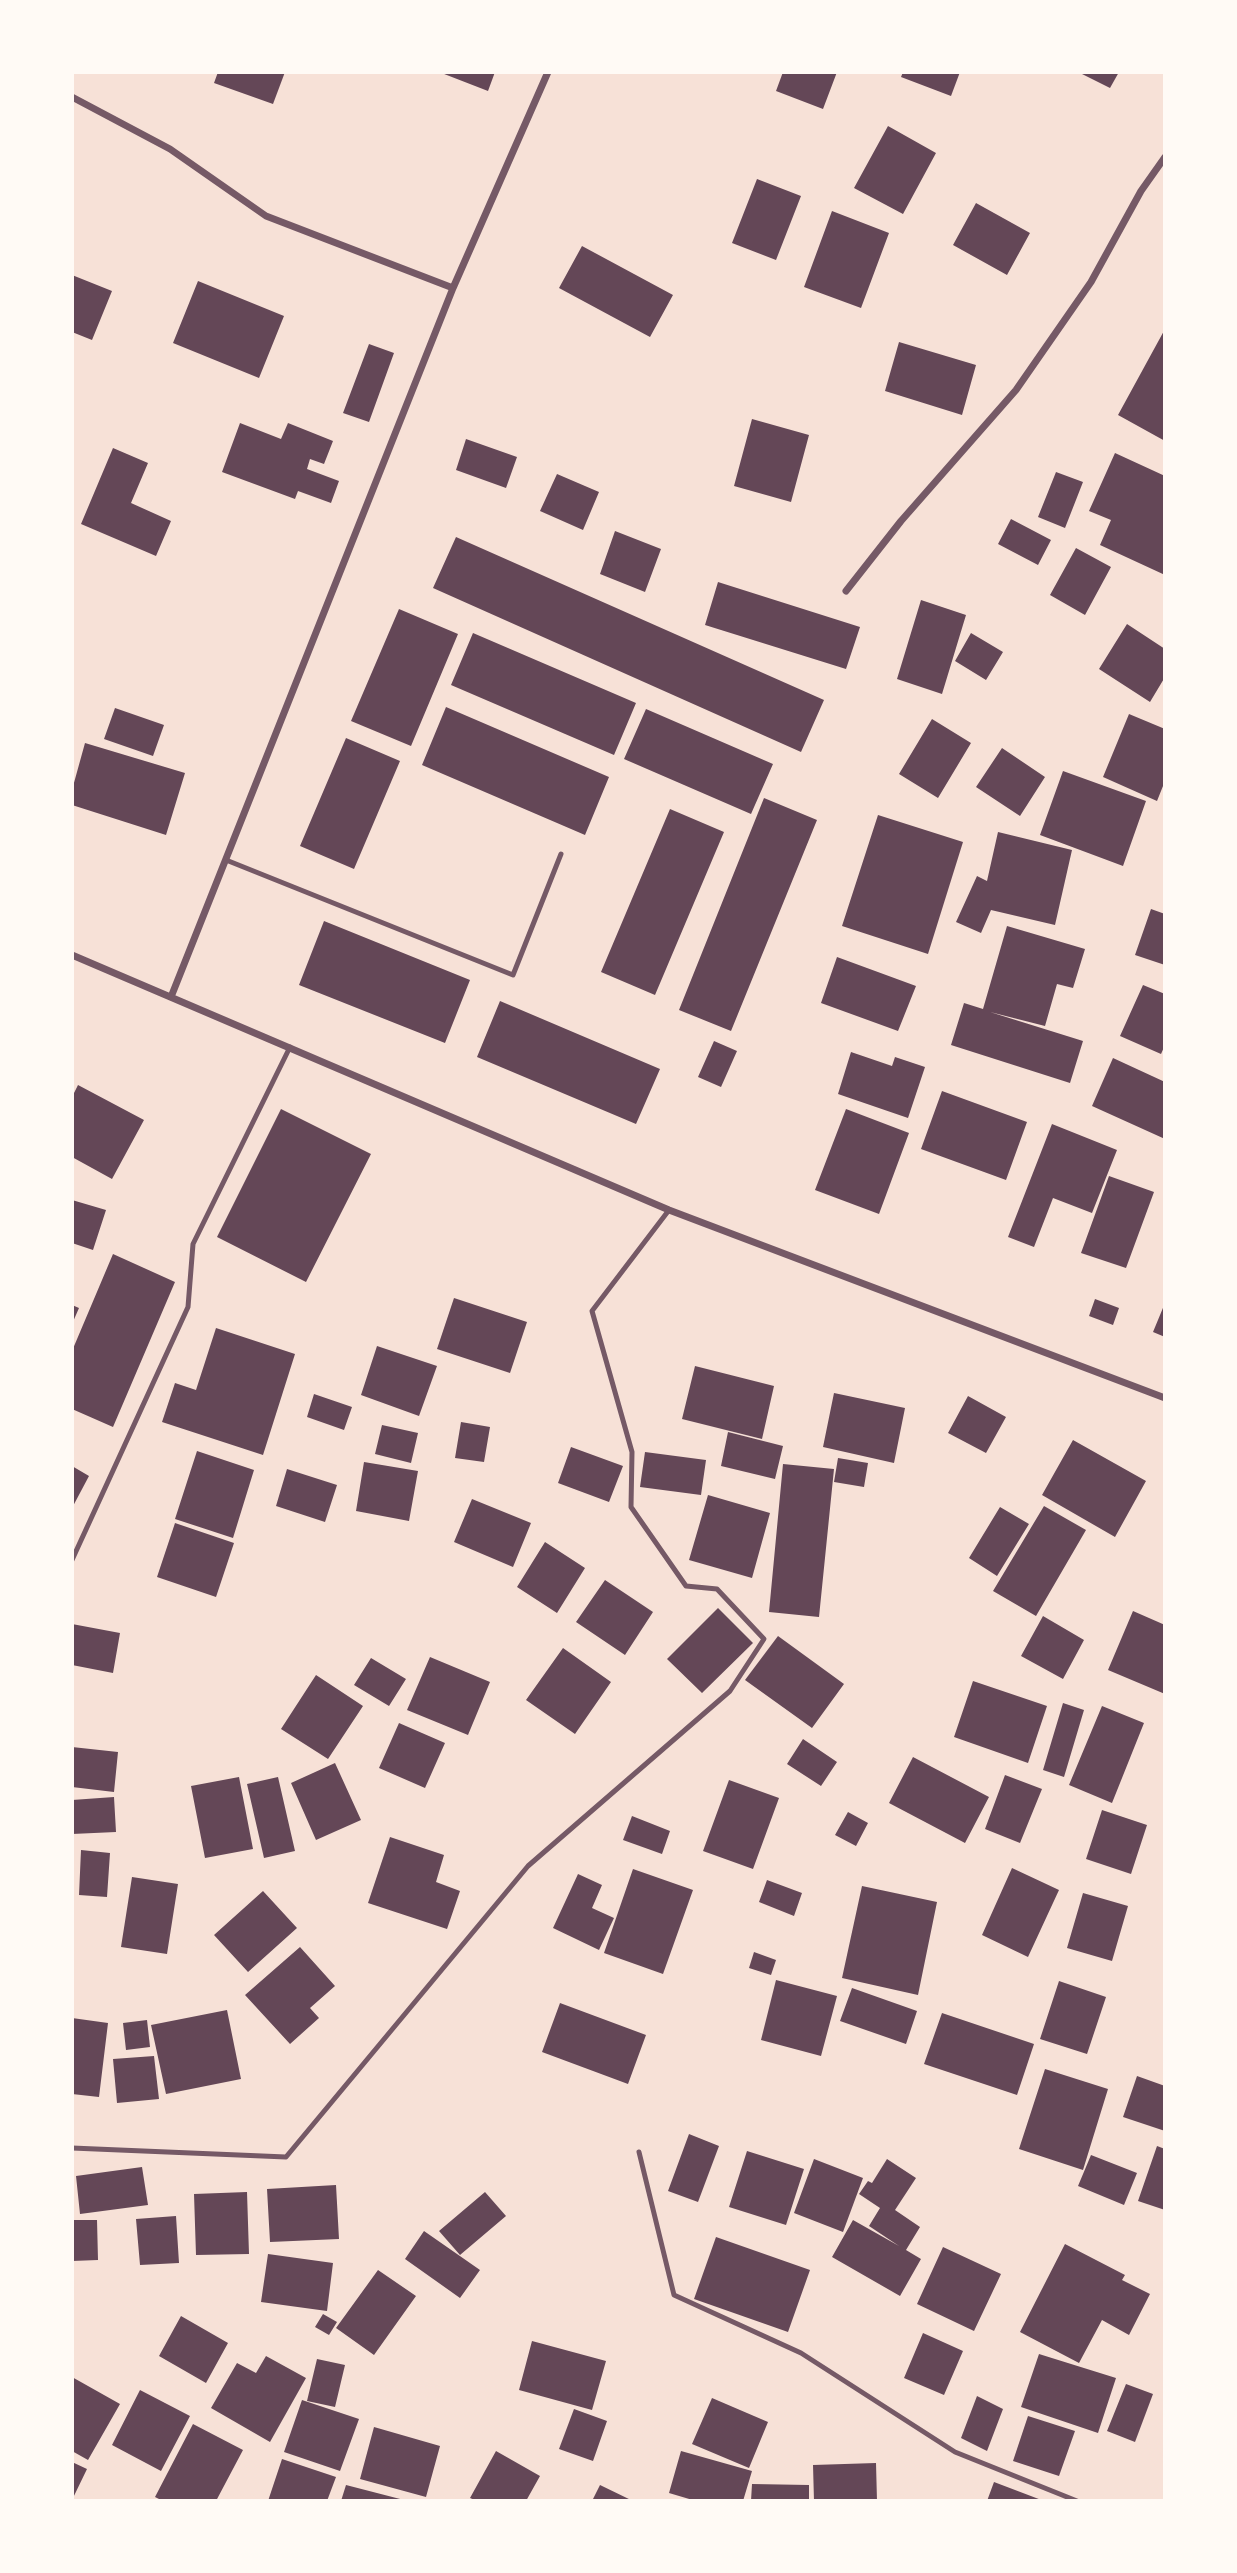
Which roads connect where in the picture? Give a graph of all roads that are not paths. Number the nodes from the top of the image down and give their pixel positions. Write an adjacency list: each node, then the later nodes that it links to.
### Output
1 (548, 72): 4 (street)
2 (72, 97): 4 (street)
3 (1165, 158): 5 (street)
4 (453, 288): 7 (street)
5 (846, 591)
6 (561, 854): 7 (lane)
7 (226, 860): 9 (street)
8 (72, 955): 9 (street)
9 (171, 997): 10 (street)
10 (290, 1048): 11 (street); 13 (lane)
11 (669, 1210): 12 (street); 14 (lane)
12 (1165, 1398)
13 (72, 1560)
14 (72, 2148)
15 (639, 2152): 16 (lane)
16 (1077, 2501)

